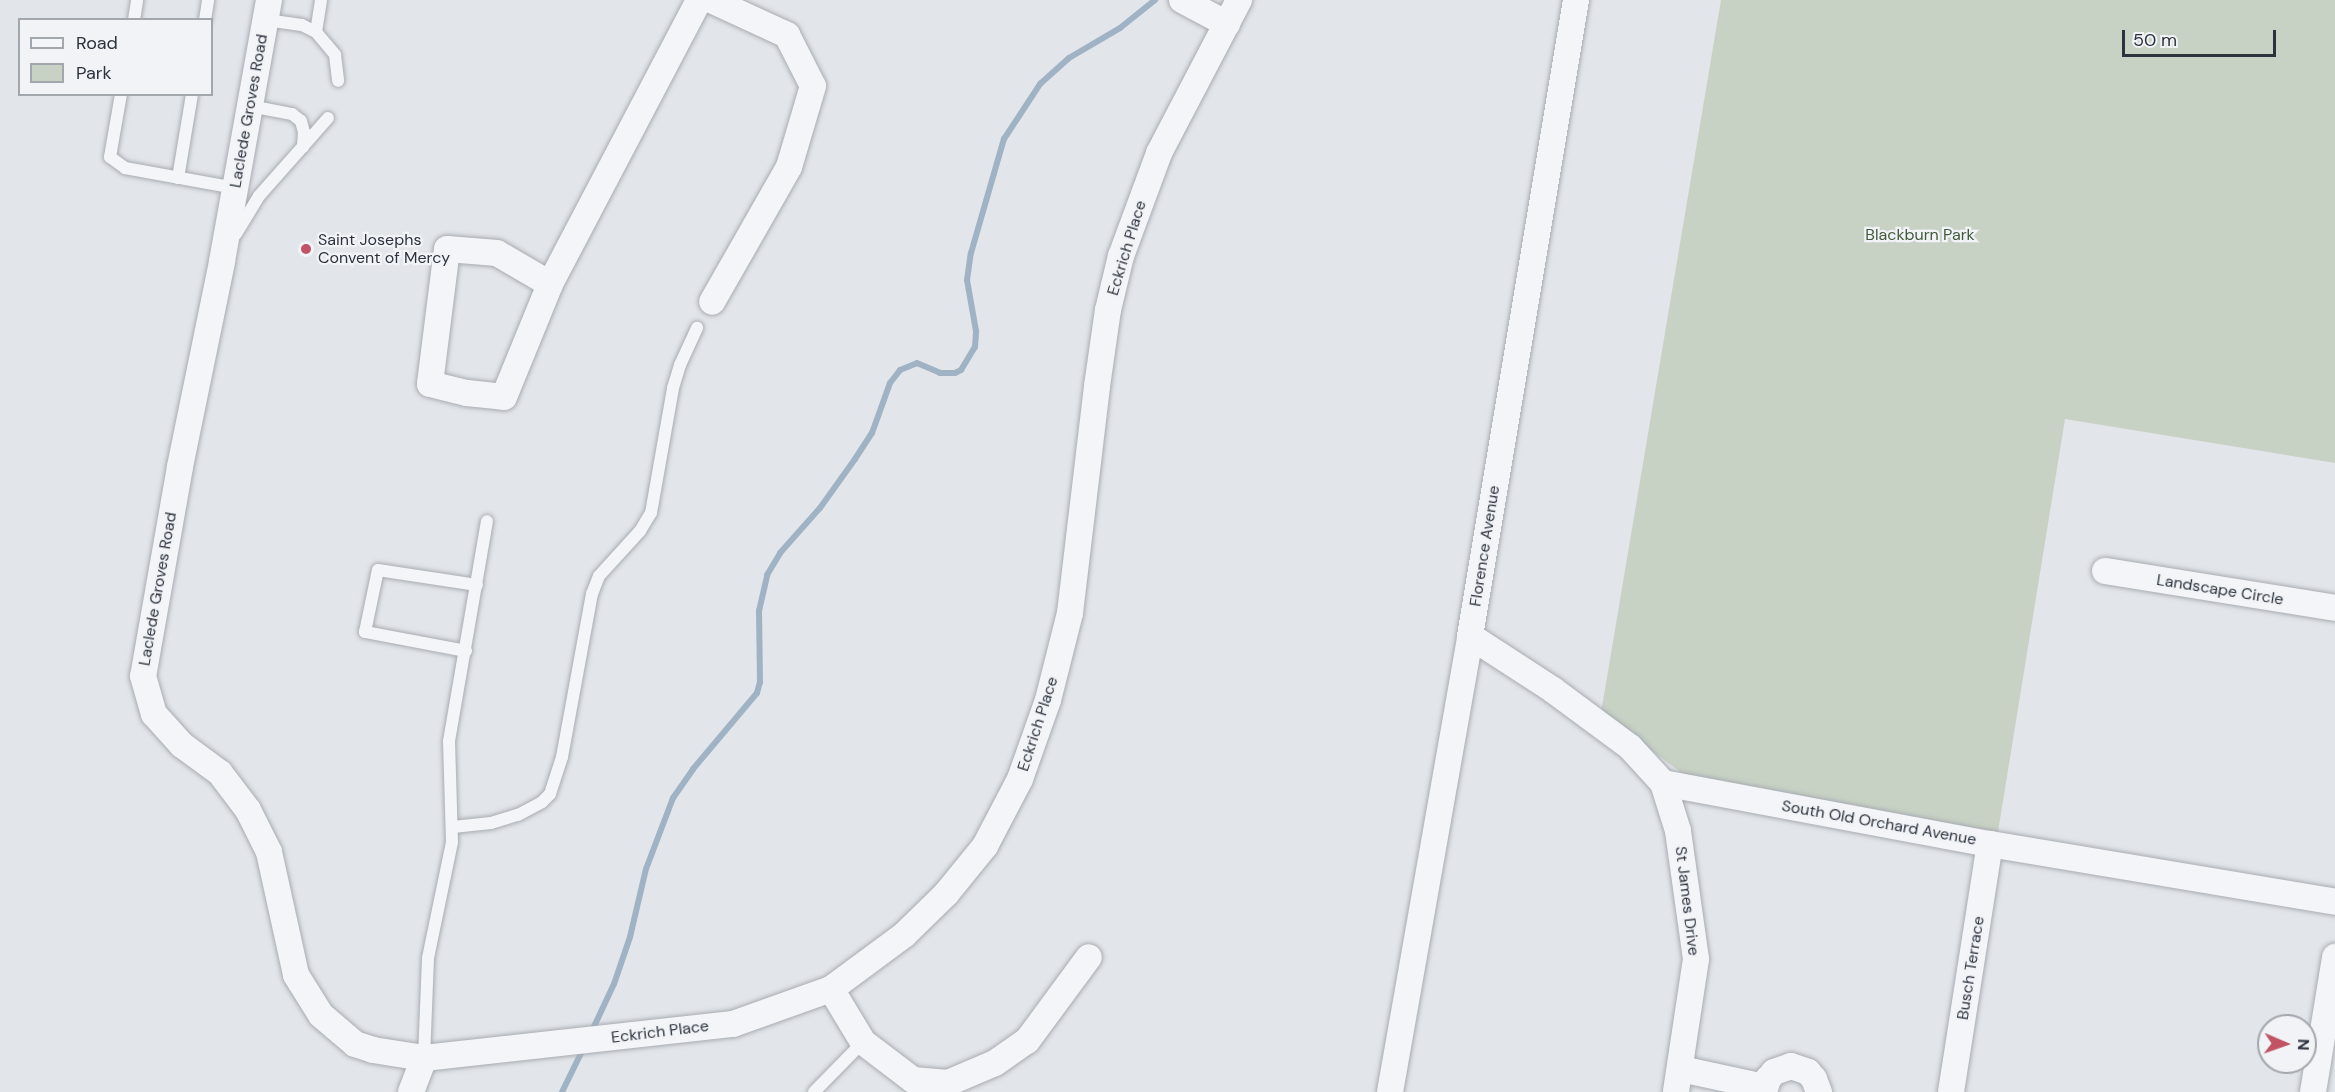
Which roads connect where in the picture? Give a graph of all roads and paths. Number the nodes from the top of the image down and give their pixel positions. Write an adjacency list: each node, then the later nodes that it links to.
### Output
1 (137, 0): 10 (lane)
2 (208, 0): 11 (lane)
3 (321, 0): 13 (lane)
4 (699, 0): 23 (street)
5 (711, 0): 24 (street)
6 (1239, 0): 12 (street, Eckrich Place)
7 (1576, 0): 30 (street, Florence Avenue)
8 (1188, 3): 12 (street)
9 (268, 10): 13 (lane); 17 (street, Laclede Groves Road)
10 (134, 18)
11 (205, 18)
12 (1227, 24): 38 (street, Eckrich Place)
13 (316, 32): 14 (lane)
14 (338, 81)
15 (121, 96): 20 (lane)
16 (192, 96): 20 (lane)
17 (250, 106): 19 (lane); 21 (street, Laclede Groves Road)
18 (328, 118): 19 (lane)
19 (303, 147): 22 (lane)
20 (178, 178): 21 (lane)
21 (235, 189): 22 (street, Laclede Groves Road)
22 (222, 262): 40 (street, Laclede Groves Road)
23 (550, 284): 23 (street)
24 (712, 302)
25 (697, 328): 33 (lane)
26 (487, 521): 28 (lane)
27 (2105, 571): 29 (street, Landscape Circle)
28 (477, 585): 31 (lane); 31 (lane)
29 (2335, 608)
30 (1470, 636): 32 (street); 47 (street, Florence Avenue)
31 (466, 651): 33 (lane)
32 (1663, 783): 34 (street, South Old Orchard Avenue); 41 (street, St James Drive)
33 (453, 827): 40 (lane)
34 (1990, 844): 35 (street, South Old Orchard Avenue); 49 (street, Busch Terrace)
35 (2335, 902)
36 (1089, 957): 42 (street)
37 (2335, 957): 50 (street)
38 (831, 989): 39 (street); 40 (street, Eckrich Place)
39 (863, 1042): 42 (street); 46 (lane)
40 (424, 1058): 44 (street); 45 (street)
41 (1679, 1081): 43 (street)
42 (917, 1086)
43 (1764, 1090): 48 (street)
44 (411, 1092)
45 (432, 1092)
46 (814, 1092)
47 (1390, 1092)
48 (1819, 1092)
49 (1951, 1092)
50 (2313, 1092)

